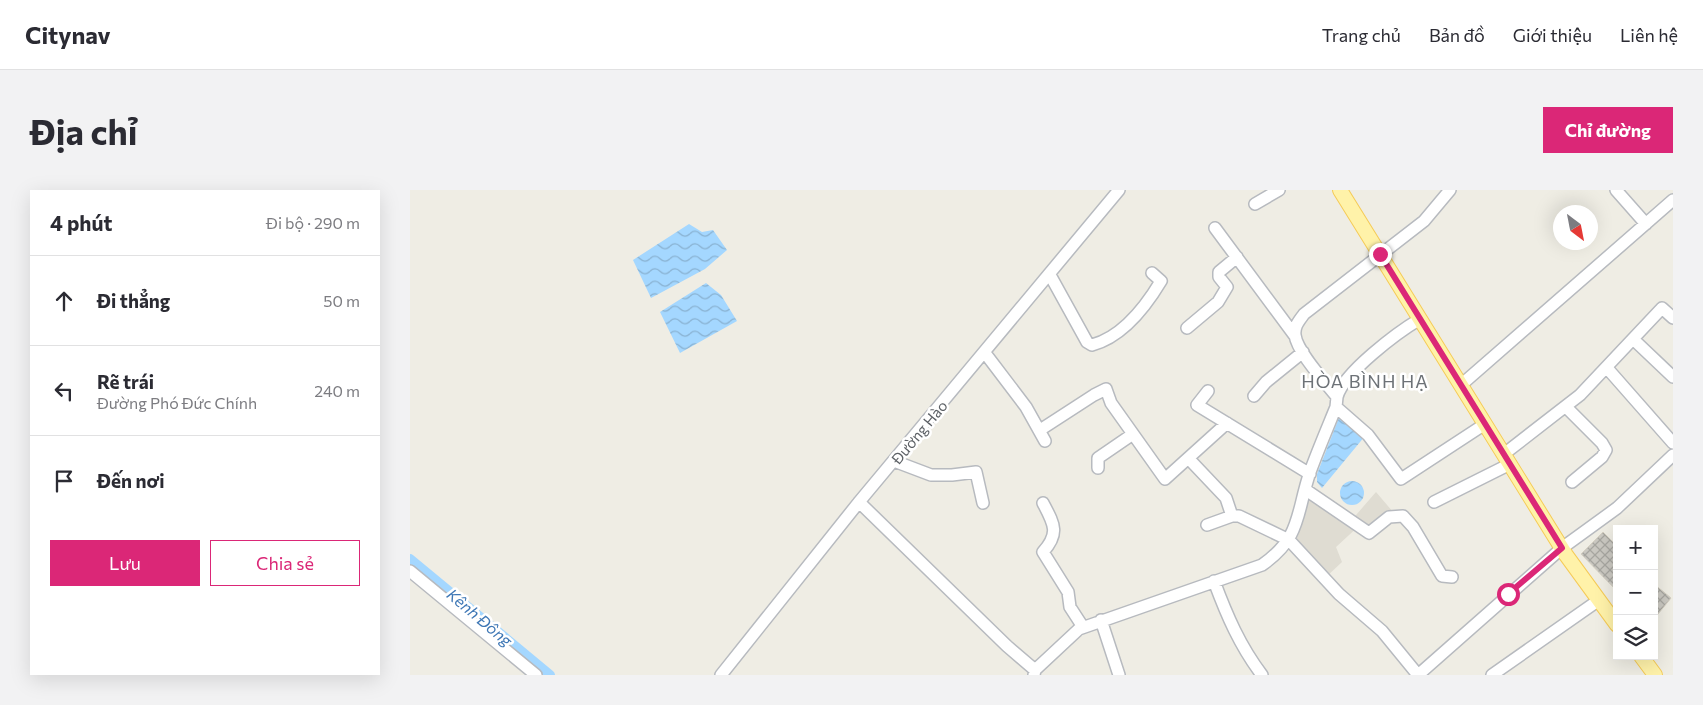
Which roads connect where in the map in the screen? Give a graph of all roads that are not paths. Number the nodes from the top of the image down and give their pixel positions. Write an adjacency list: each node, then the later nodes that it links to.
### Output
1 (1119, 190): 13 (street, Đường Hào)
2 (1279, 190): 7 (street)
3 (1340, 190): 10 (main road)
4 (1450, 190): 10 (street)
5 (1616, 190): 8 (street)
6 (1673, 200): 8 (street)
7 (1255, 204)
8 (1646, 224): 23 (street)
9 (1215, 228): 11 (street)
10 (1380, 254): 15 (main road); 17 (street)
11 (1237, 257): 16 (street); 17 (street)
12 (1152, 273): 13 (street)
13 (1050, 275): 20 (street, Đường Hào)
14 (1673, 318): 18 (street)
15 (1420, 319): 23 (main road); 26 (street)
16 (1187, 328)
17 (1295, 336): 19 (street)
18 (1633, 339): 21 (street); 22 (street)
19 (1303, 352): 25 (street); 26 (street)
20 (985, 353): 30 (street); 35 (street, Đường Hào)
21 (1607, 368): 27 (street); 31 (street)
22 (1673, 377)
23 (1461, 385): 29 (main road)
24 (1208, 390): 28 (street)
25 (1254, 396)
26 (1337, 402): 29 (street); 37 (street)
27 (1566, 407): 34 (street); 38 (street)
28 (1227, 423): 33 (street); 37 (street)
29 (1485, 424): 34 (main road)
30 (1133, 434): 33 (street); 36 (street)
31 (1673, 443)
32 (1673, 455): 47 (street)
33 (1189, 459): 44 (street)
34 (1507, 459): 41 (street); 47 (main road)
35 (894, 461): 40 (street, Đường Hào); 42 (street)
36 (1098, 468)
37 (1310, 474): 39 (street)
38 (1572, 482)
39 (1306, 490): 46 (street); 49 (street)
40 (859, 502): 56 (street); 58 (street, Đường Hào)
41 (1434, 502)
42 (983, 503)
43 (1043, 503): 54 (street)
44 (1232, 516): 45 (street); 46 (street)
45 (1207, 525)
46 (1289, 540): 50 (street); 61 (street)
47 (1562, 548): 51 (main road); 61 (street)
48 (410, 571): 57 (street)
49 (1452, 577)
50 (1214, 581): 53 (street); 60 (street)
51 (1599, 600): 52 (main road); 62 (street)
52 (1613, 619)
53 (1101, 620): 54 (street); 59 (street)
54 (1083, 627): 56 (street)
55 (1643, 660): 63 (main road)
56 (1034, 672)
57 (536, 675)
58 (721, 675)
59 (1119, 675)
60 (1262, 675)
61 (1418, 675)
62 (1492, 675)
63 (1655, 675)

